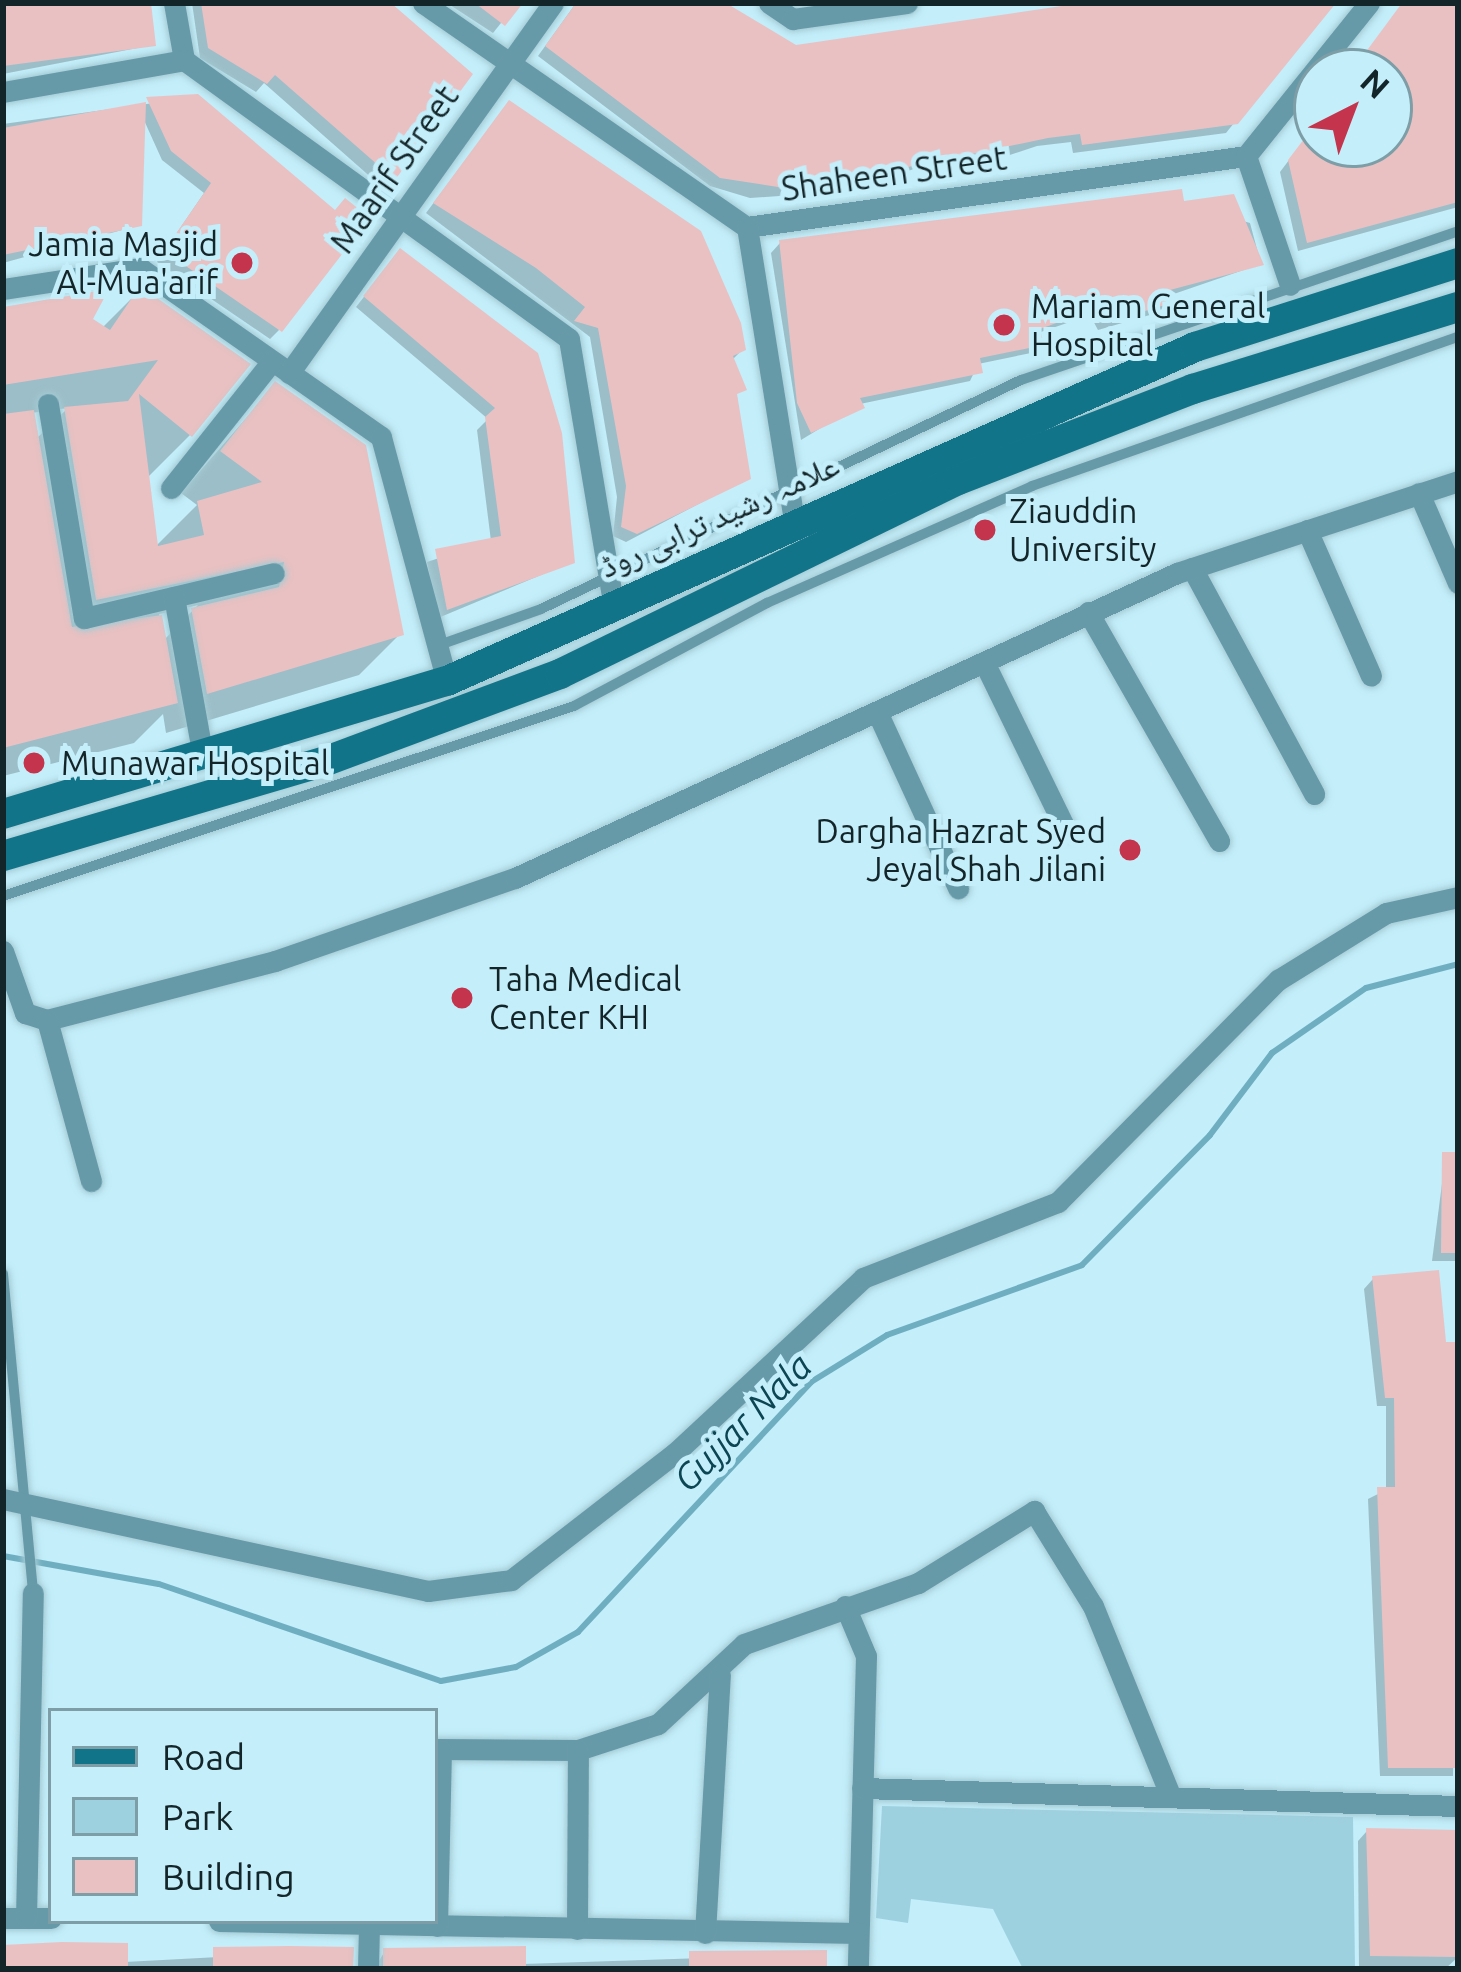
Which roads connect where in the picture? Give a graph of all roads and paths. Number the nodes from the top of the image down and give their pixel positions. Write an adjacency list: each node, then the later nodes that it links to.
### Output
1 (174, 3): 7 (street)
2 (423, 3): 8 (street, Shaheen Street)
3 (553, 3): 8 (street, Maarif Street)
4 (769, 3): 5 (street)
5 (907, 3)
6 (1369, 3): 10 (street)
7 (184, 60): 9 (street); 11 (street)
8 (510, 63): 11 (street, Maarif Street); 12 (street, Shaheen Street)
9 (3, 92)
10 (1246, 156): 12 (street, Shaheen Street); 15 (street)
11 (402, 215): 19 (street, Maarif Street); 30 (street)
12 (747, 227): 22 (street)
13 (1458, 231): 15 (lane)
14 (1458, 263): 25 (main road, علامہ رشید ترابی روڈ)
15 (1290, 285): 22 (lane)
16 (3, 290): 19 (street)
17 (1458, 307): 43 (main road, علامہ رشید ترابی روڈ)
18 (1458, 337): 45 (lane)
19 (280, 367): 23 (street, Maarif Street); 33 (street)
20 (48, 404): 31 (street)
21 (1458, 481): 24 (street)
22 (789, 487): 25 (street); 30 (lane)
23 (170, 488)
24 (1419, 493): 26 (street); 29 (street)
25 (794, 520): 30 (main road, علامہ رشید ترابی روڈ)
26 (1307, 530): 27 (street); 35 (street)
27 (1192, 568): 32 (street); 39 (street)
28 (274, 573): 31 (street)
29 (1458, 583)
30 (611, 589): 33 (lane); 36 (main road, علامہ رشید ترابی روڈ)
31 (174, 597): 38 (street)
32 (1088, 612): 34 (street); 42 (street)
33 (439, 645): 36 (street)
34 (984, 662): 37 (street); 41 (street)
35 (1371, 676)
36 (447, 681): 38 (main road, علامہ رشید ترابی روڈ)
37 (878, 714): 44 (street); 48 (street)
38 (203, 756): 40 (main road, علامہ رشید ترابی روڈ)
39 (1314, 794)
40 (3, 814)
41 (1065, 828)
42 (1219, 842)
43 (3, 856)
44 (958, 888)
45 (3, 896)
46 (1458, 897): 51 (street)
47 (3, 951): 48 (street)
48 (47, 1019): 49 (street)
49 (91, 1181)
50 (3, 1274): 51 (lane)
51 (18, 1507): 52 (lane)
52 (33, 1593): 55 (street)
53 (845, 1606): 54 (street); 58 (street); 59 (street)
54 (721, 1674): 57 (street); 67 (street)
55 (40, 1725): 61 (street)
56 (438, 1750): 57 (street)
57 (578, 1750): 66 (street)
58 (862, 1788): 59 (street); 68 (street)
59 (1170, 1796): 60 (street)
60 (1458, 1806)
61 (14, 1918): 62 (street)
62 (48, 1918)
63 (322, 1924): 64 (street)
64 (369, 1926): 65 (street); 69 (street)
65 (436, 1926): 66 (street)
66 (577, 1929): 67 (street)
67 (705, 1933): 68 (street)
68 (858, 1933): 70 (street)
69 (368, 1969)
70 (858, 1969)

